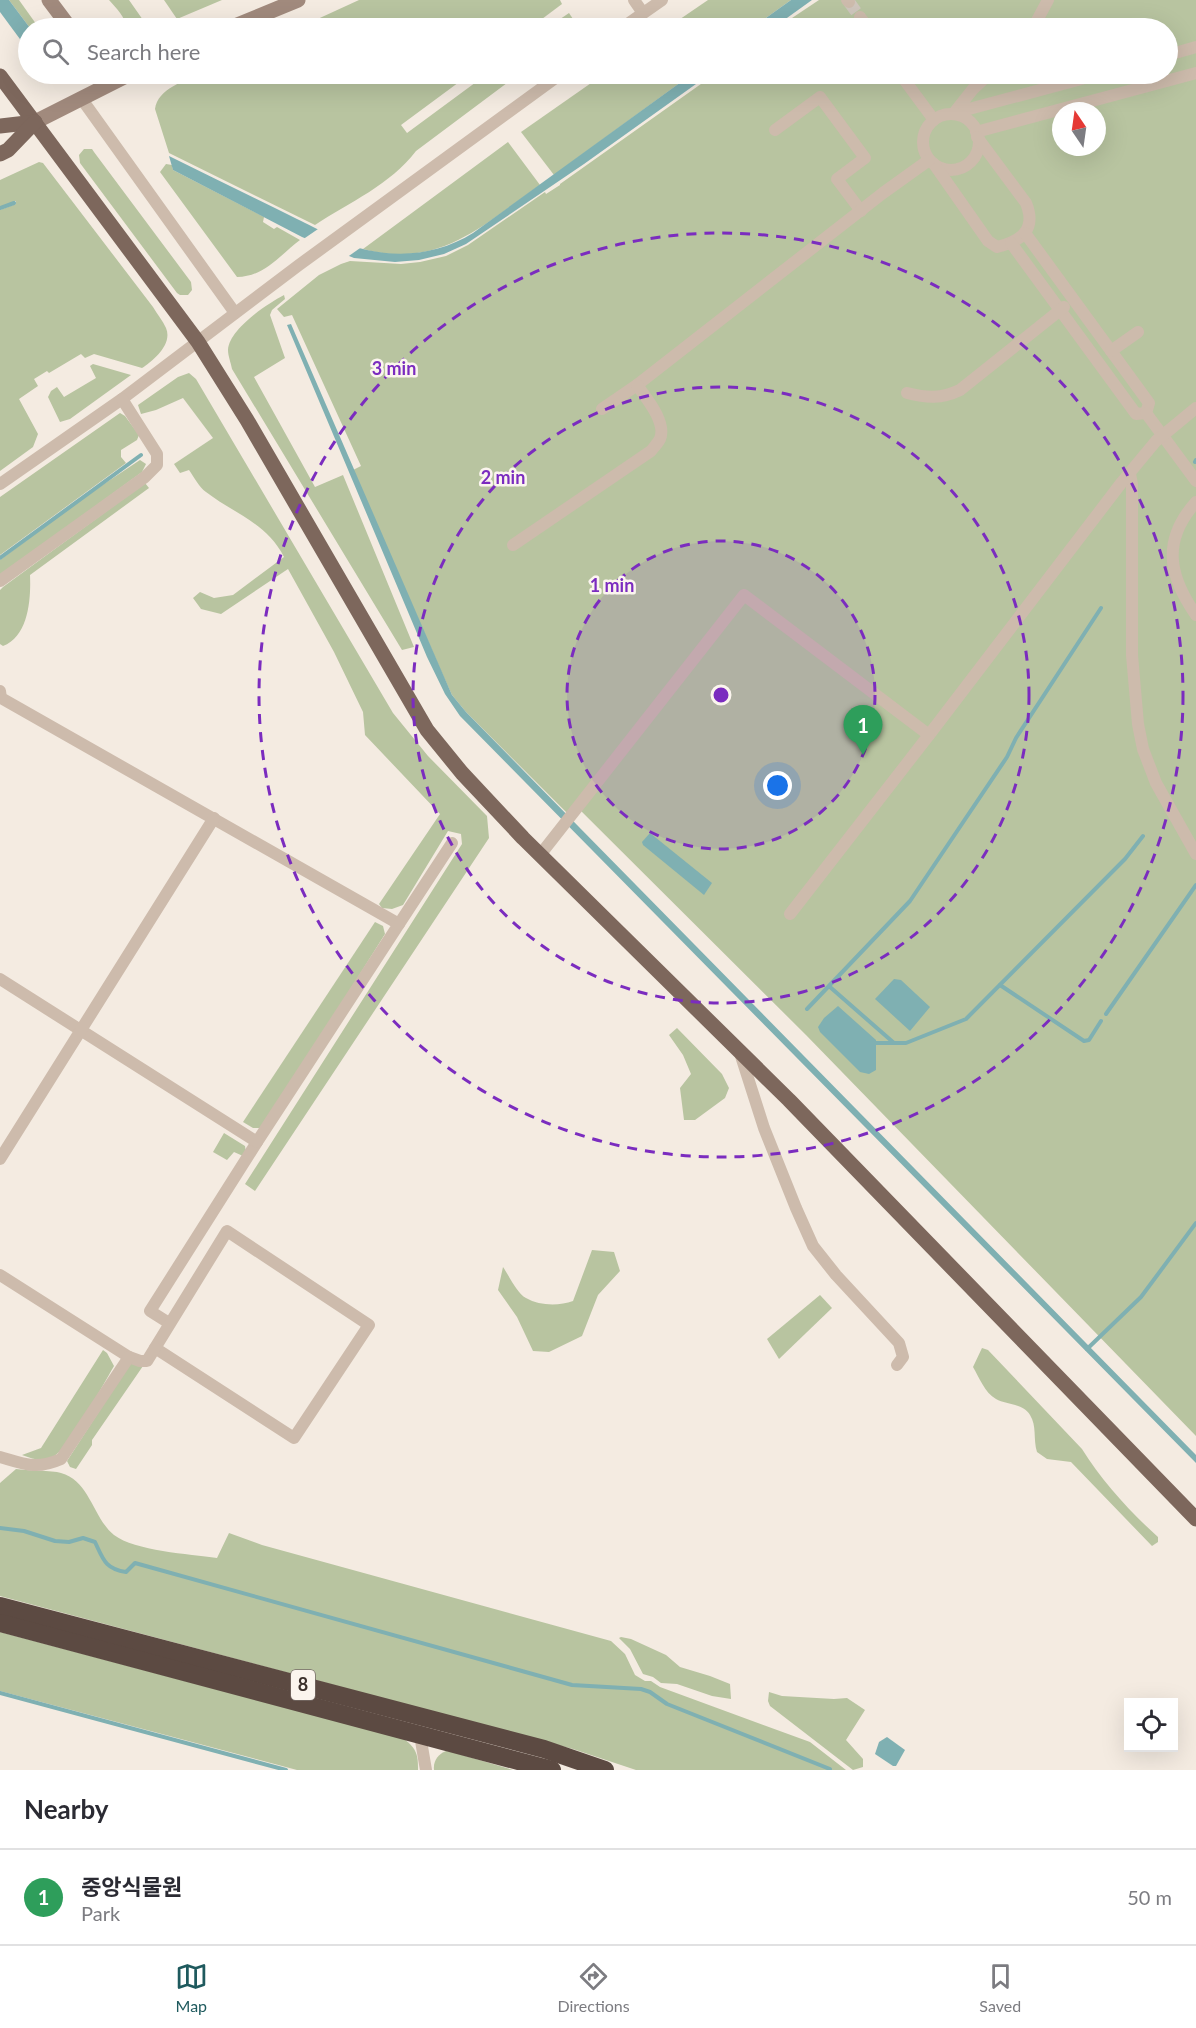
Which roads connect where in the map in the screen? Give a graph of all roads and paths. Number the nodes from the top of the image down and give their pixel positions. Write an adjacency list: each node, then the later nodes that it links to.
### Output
1 (49, 0): 7 (street)
2 (298, 0): 8 (street)
3 (634, 0): 6 (street)
4 (662, 0): 6 (street)
5 (1048, 0): 10 (street)
6 (643, 13): 9 (street)
7 (62, 18)
8 (254, 18)
9 (636, 18)
10 (1038, 18)
11 (1196, 47): 12 (street)
12 (1178, 52)
13 (1196, 73): 15 (street)
14 (0, 76): 25 (main road)
15 (1178, 78)
16 (100, 84): 22 (street)
17 (547, 84): 36 (street)
18 (907, 84): 24 (street)
19 (979, 84): 23 (street)
20 (1063, 84): 23 (street)
21 (1157, 84): 28 (street)
22 (81, 99): 25 (street); 36 (street)
23 (954, 113): 24 (street); 28 (street)
24 (934, 120): 30 (street)
25 (35, 122): 26 (main road); 29 (main road); 38 (main road)
26 (0, 126)
27 (775, 130): 31 (street)
28 (977, 135): 30 (street); 32 (street)
29 (0, 154)
30 (932, 162): 31 (street); 33 (street)
31 (861, 211): 40 (street)
32 (1025, 233): 33 (street); 34 (street)
33 (1011, 243): 35 (street)
34 (1074, 300): 35 (street); 39 (street)
35 (1059, 312): 41 (street); 45 (street)
36 (236, 313): 38 (street)
37 (1138, 332): 39 (street)
38 (198, 342): 42 (street); 59 (main road)
39 (1111, 351): 45 (street)
40 (637, 385): 44 (street); 51 (street)
41 (907, 393)
42 (122, 399): 49 (street); 52 (street)
43 (1196, 408): 46 (street)
44 (602, 409)
45 (1146, 413): 46 (street)
46 (1161, 436): 47 (street); 48 (street)
47 (1130, 474): 55 (street); 58 (street)
48 (1196, 481)
49 (0, 484)
50 (1196, 502): 53 (street)
51 (513, 545)
52 (0, 581)
53 (1196, 615)
54 (0, 696): 56 (street)
55 (929, 735): 59 (street); 60 (street)
56 (213, 818): 61 (street); 63 (street)
57 (452, 843): 61 (street)
58 (1196, 854)
59 (540, 855): 64 (main road)
60 (790, 914)
61 (399, 924): 65 (street)
62 (0, 979): 63 (street)
63 (82, 1030): 65 (street); 66 (street)
64 (739, 1051): 71 (street); 73 (main road)
65 (257, 1142): 68 (street)
66 (0, 1160)
67 (0, 1275): 70 (street)
68 (169, 1323): 69 (street); 69 (street)
69 (155, 1348): 70 (street)
70 (129, 1357): 72 (street)
71 (897, 1365)
72 (0, 1457)
73 (1196, 1519)
74 (0, 1606): 79 (highway, 8)
75 (0, 1623): 76 (highway, 8)
76 (420, 1735): 77 (street); 78 (highway, 8)
77 (426, 1770)
78 (552, 1770)
79 (605, 1770)

